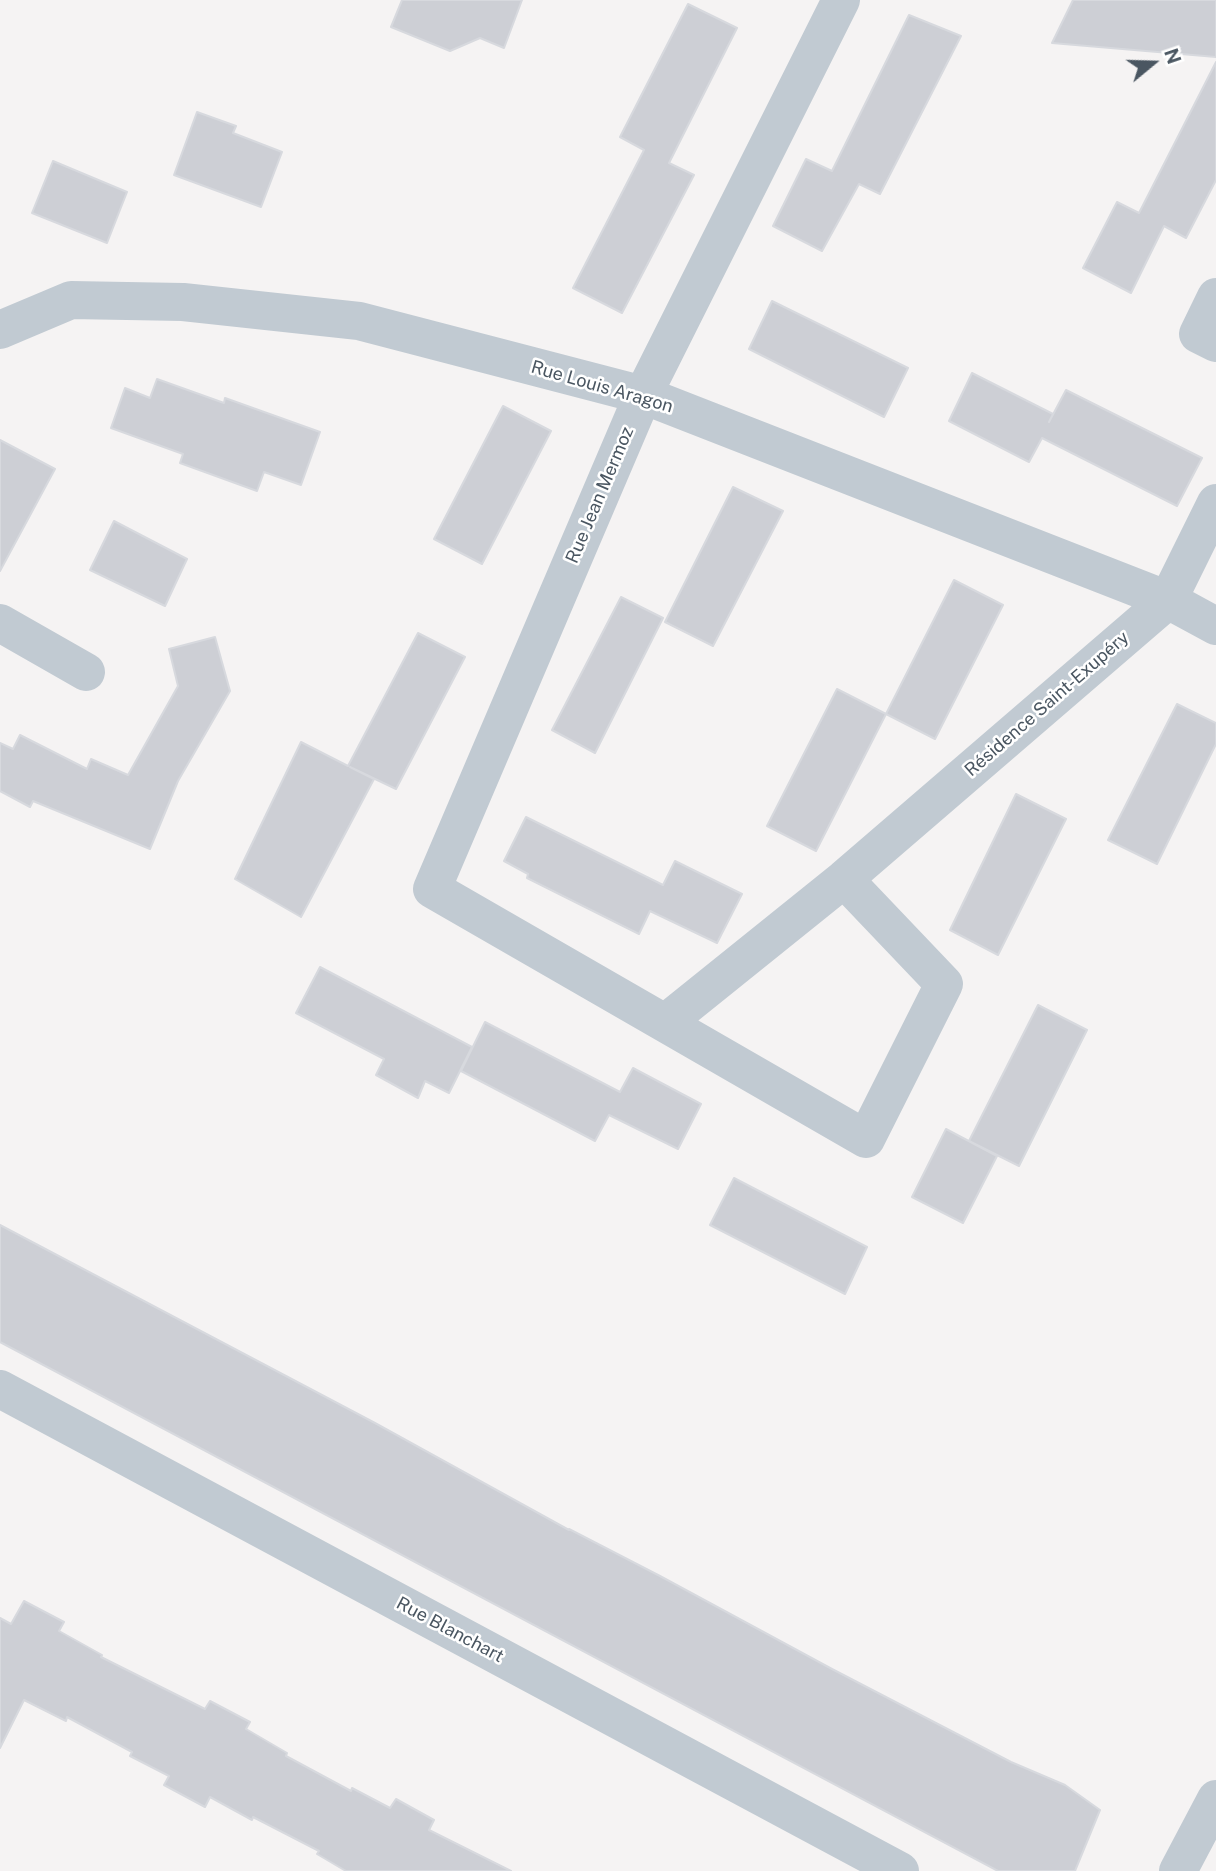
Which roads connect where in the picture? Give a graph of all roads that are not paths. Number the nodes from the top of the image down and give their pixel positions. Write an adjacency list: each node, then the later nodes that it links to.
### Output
1 (841, 0): 5 (street, Rue Jean Mermoz)
2 (1216, 297): 4 (street)
3 (0, 330): 5 (street, Rue Louis Aragon)
4 (1216, 343)
5 (643, 395): 7 (street, Rue Louis Aragon); 12 (street, Rue Jean Mermoz)
6 (1216, 503): 7 (street, Résidence Saint-Exupéry)
7 (1168, 600): 9 (street, Rue Louis Aragon); 11 (street, Résidence Saint-Exupéry)
8 (0, 623): 10 (street)
9 (1216, 626)
10 (86, 672)
11 (844, 879): 12 (street, Résidence Saint-Exupéry); 12 (street)
12 (665, 1023)
13 (0, 1389): 15 (street, Rue Blanchart)
14 (1216, 1799): 16 (street)
15 (900, 1871)
16 (1178, 1871)

